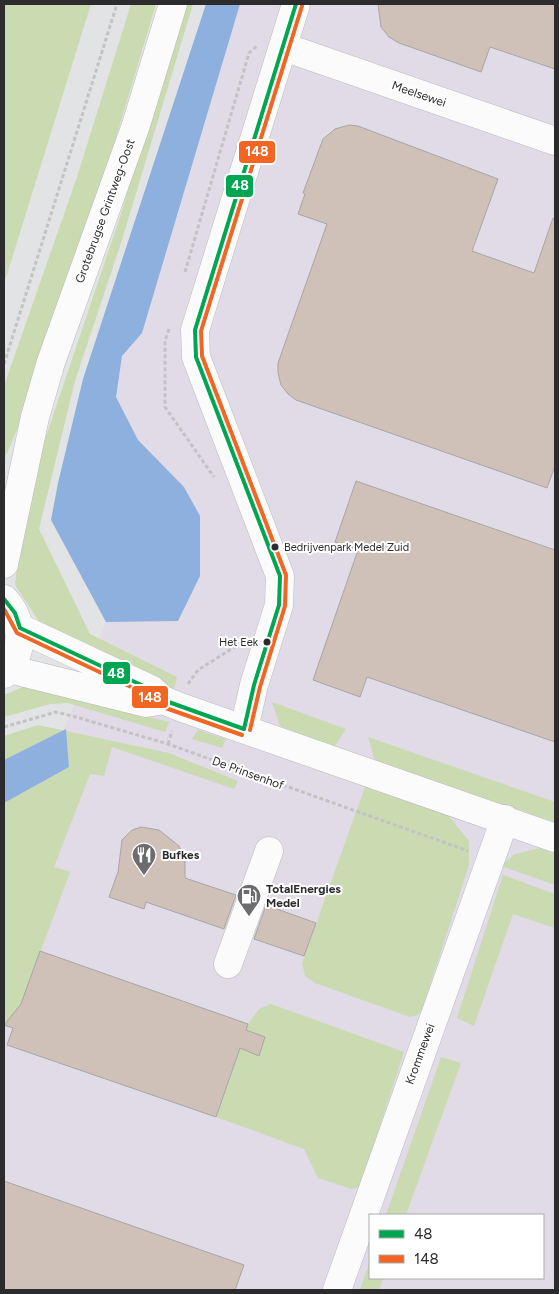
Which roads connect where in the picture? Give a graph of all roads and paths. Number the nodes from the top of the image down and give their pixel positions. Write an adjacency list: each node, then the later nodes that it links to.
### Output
1 (117, 4): 6 (path)
2 (173, 4): 7 (street, Grotebrugse Grintweg-Oost)
3 (296, 4): 4 (street)
4 (284, 47): 5 (street, Meelsewei); 15 (street)
5 (555, 141)
6 (4, 364)
7 (35, 417): 8 (street, Grotebrugse Grintweg-Oost); 9 (street, Grotebrugse Grintweg-Oost)
8 (4, 494)
9 (4, 564)
10 (4, 591): 11 (street)
11 (20, 628): 12 (street); 13 (street)
12 (6, 671): 13 (street)
13 (162, 700): 15 (street)
14 (4, 728): 19 (path, De Prinsenhof)
15 (244, 729): 16 (street)
16 (505, 819): 17 (street); 19 (street, Krommewei)
17 (555, 838)
18 (268, 851): 20 (street)
19 (490, 859): 21 (street, Krommewei)
20 (228, 964)
21 (337, 1290)

